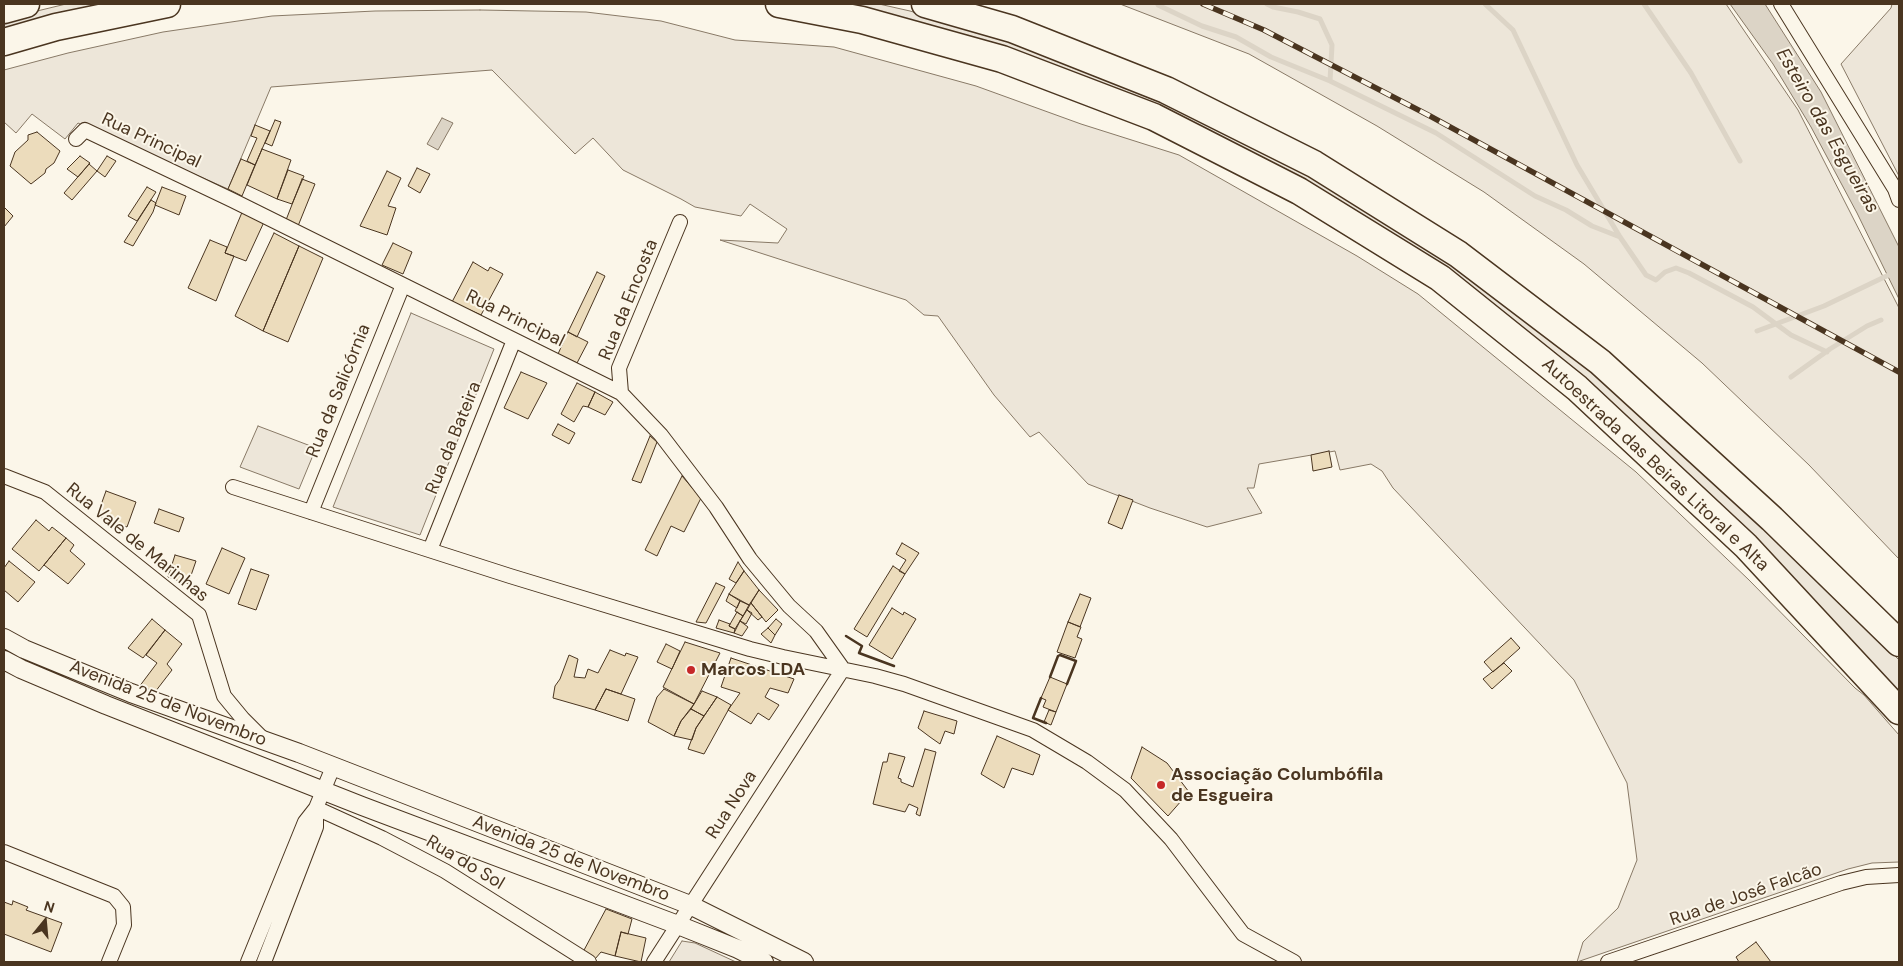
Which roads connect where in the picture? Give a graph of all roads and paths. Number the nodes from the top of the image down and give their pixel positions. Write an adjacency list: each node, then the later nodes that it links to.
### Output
1 (26, 4): 6 (highway)
2 (167, 4): 7 (highway)
3 (779, 4): 22 (highway, Autoestrada das Beiras Litoral e Alta)
4 (925, 4): 19 (highway, Autoestrada das Beiras Litoral e Alta)
5 (1781, 4): 9 (street)
6 (4, 10)
7 (4, 42)
8 (76, 139): 11 (street, Rua Principal)
9 (1899, 200)
10 (680, 222): 13 (street, Rua da Encosta)
11 (403, 284): 12 (street, Rua Principal); 16 (street, Rua da Salicórnia)
12 (514, 340): 13 (street, Rua Principal); 17 (street, Rua da Bateira)
13 (621, 393): 21 (street, Rua Principal)
14 (4, 476): 23 (street, Rua Vale de Marinhas)
15 (233, 487): 16 (street)
16 (311, 512): 17 (street)
17 (430, 550): 21 (street)
18 (4, 638): 23 (street, Avenida 25 de Novembro)
19 (1899, 643)
20 (4, 660): 25 (street, Avenida 25 de Novembro)
21 (843, 669): 29 (street, Rua Nova); 38 (street)
22 (1899, 711)
23 (264, 741): 24 (street, Avenida 25 de Novembro)
24 (333, 766): 25 (street); 29 (street, Avenida 25 de Novembro)
25 (324, 791): 26 (street); 30 (street, Avenida 25 de Novembro)
26 (316, 808): 32 (street); 33 (street); 34 (street, Rua do Sol)
27 (4, 852): 31 (street)
28 (1899, 875): 39 (street, Rua de José Falcão)
29 (690, 905): 30 (street, Rua Nova); 37 (street, Avenida 25 de Novembro)
30 (678, 925): 35 (street, Rua Nova); 36 (street, Avenida 25 de Novembro)
31 (109, 962)
32 (248, 962)
33 (264, 962)
34 (589, 962)
35 (654, 962)
36 (764, 962)
37 (804, 962)
38 (1294, 962)
39 (1608, 962)

